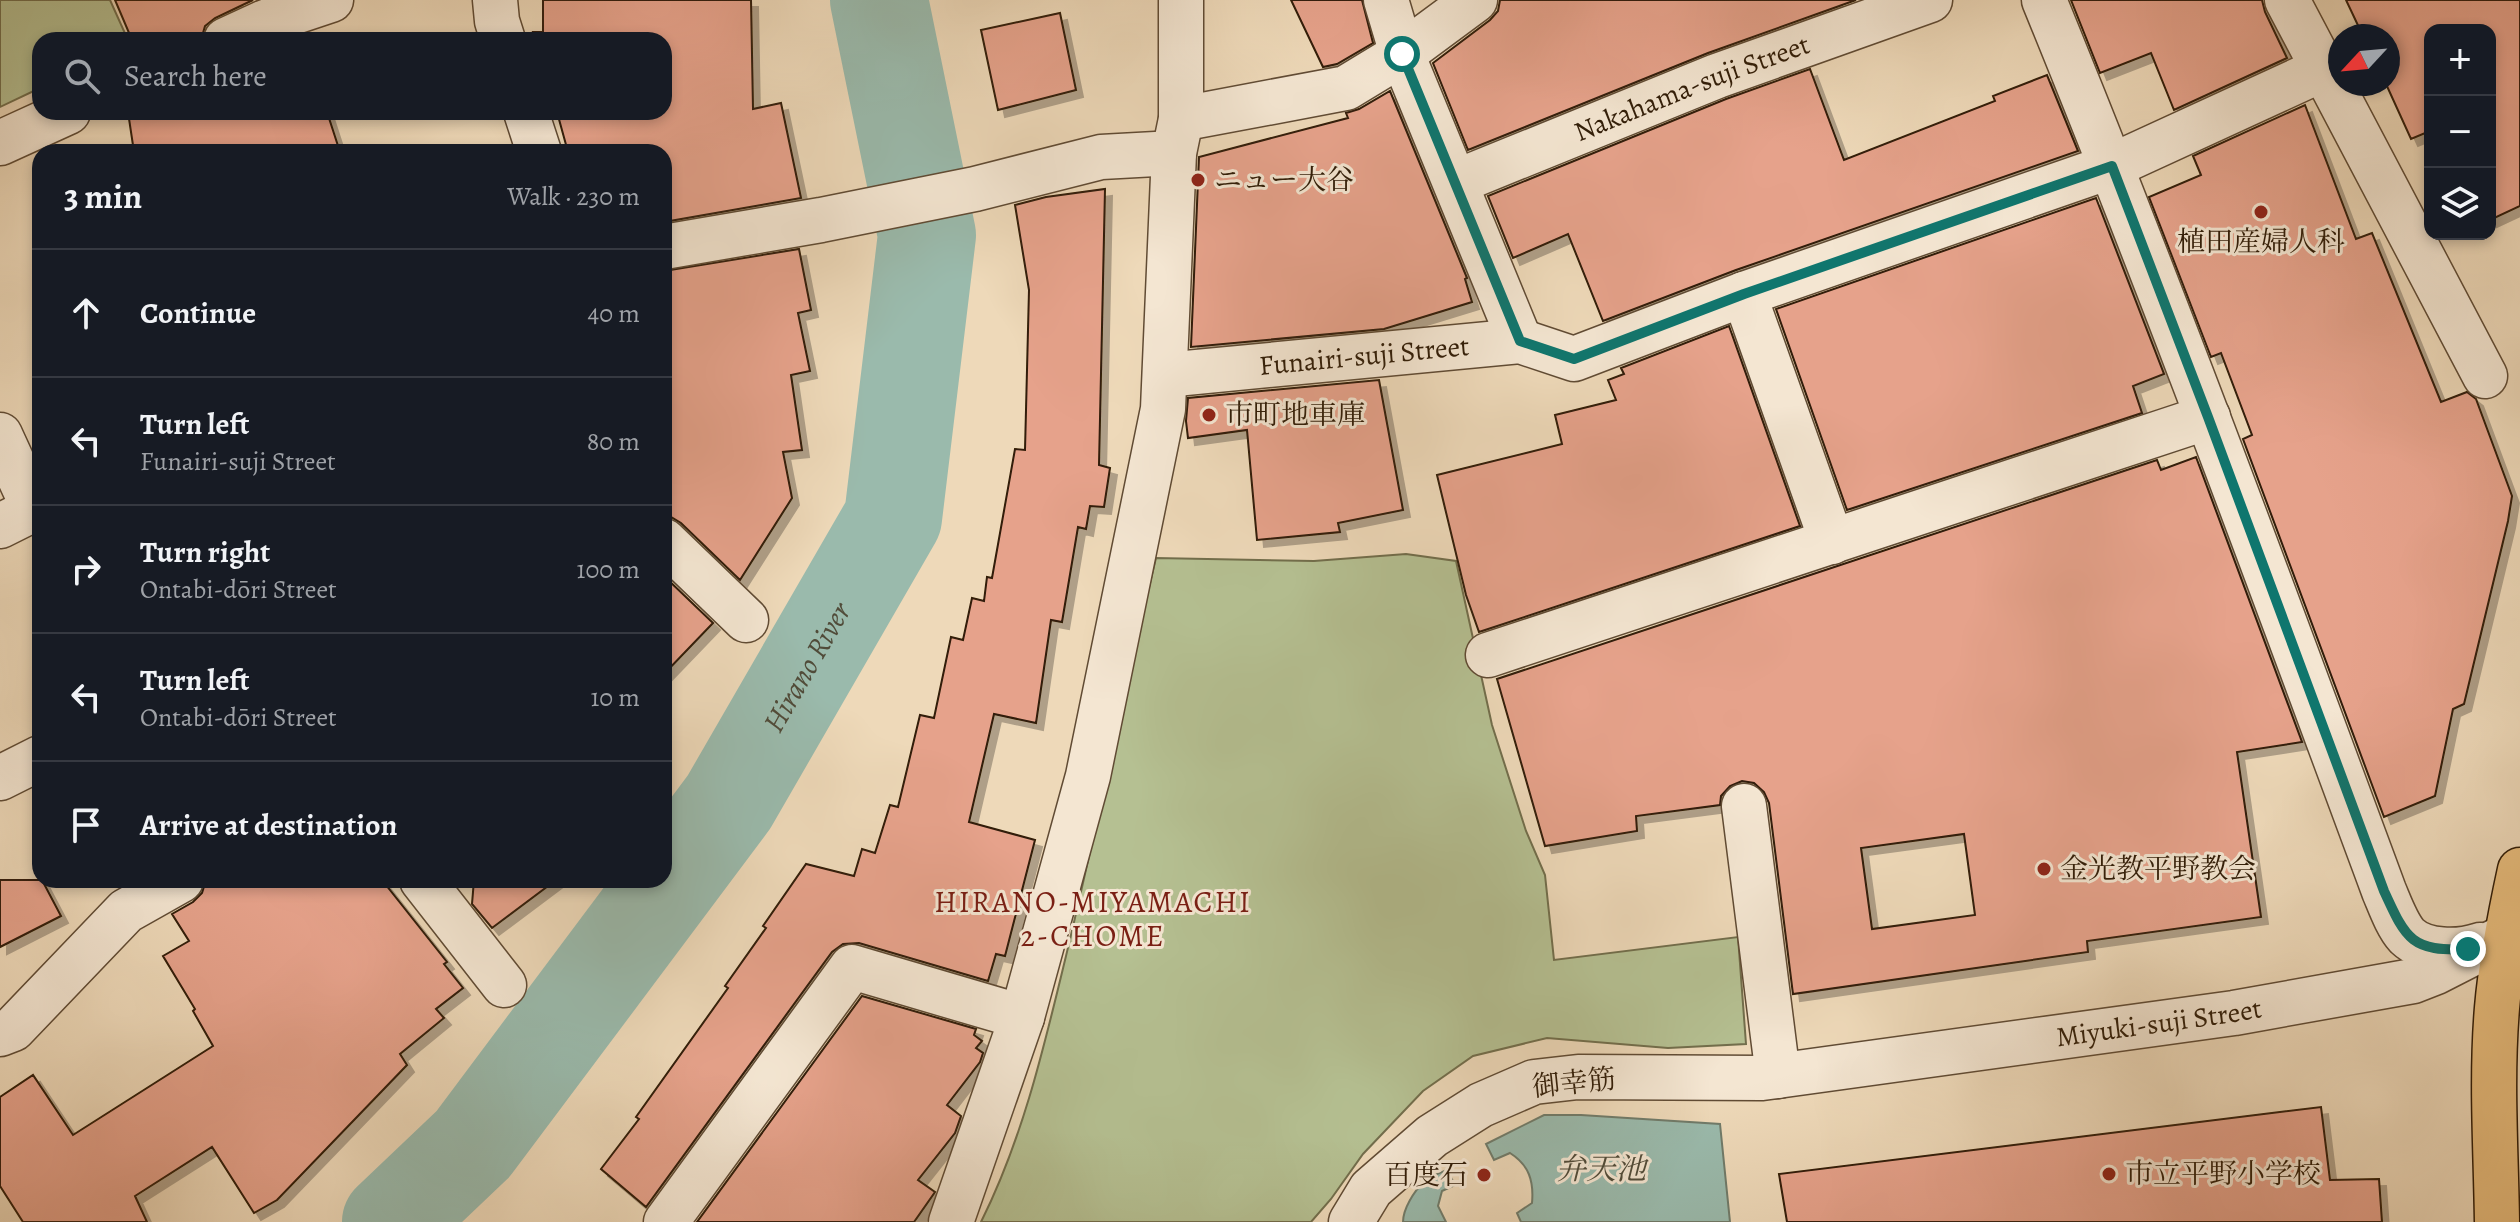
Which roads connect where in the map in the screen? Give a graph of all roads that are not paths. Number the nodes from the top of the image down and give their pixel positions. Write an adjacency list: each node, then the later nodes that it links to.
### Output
1 (331, 0): 9 (street)
2 (495, 0): 10 (street)
3 (1181, 0): 15 (street)
4 (1386, 0): 11 (street)
5 (1475, 0): 11 (street)
6 (1930, 0): 19 (street, Nakahama-suji Street)
7 (2044, 0): 18 (street)
8 (2287, 0): 12 (street)
9 (243, 32)
10 (501, 32)
11 (1402, 54): 15 (street); 19 (street)
12 (2323, 69): 18 (street, Funairi-suji Street); 24 (street)
13 (50, 120): 16 (street)
14 (529, 120): 17 (street)
15 (1178, 136): 20 (street); 23 (street)
16 (0, 143)
17 (536, 144)
18 (2112, 166): 21 (street, Funairi-suji Street); 25 (street)
19 (1456, 182): 22 (street)
20 (672, 246)
21 (1744, 294): 22 (street, Funairi-suji Street); 28 (street)
22 (1520, 341): 23 (street, Funairi-suji Street)
23 (1165, 375): 40 (street)
24 (2485, 376)
25 (2208, 417): 28 (street); 38 (street)
26 (0, 435): 27 (street)
27 (25, 514)
28 (1832, 542): 31 (street)
29 (672, 549): 30 (street)
30 (746, 620)
31 (1488, 655)
32 (32, 762): 33 (street)
33 (0, 778)
34 (1744, 806): 42 (street)
35 (2520, 870): 38 (highway)
36 (167, 888): 41 (street)
37 (428, 888): 39 (street)
38 (2513, 932): 42 (street, Miyuki-suji Street); 46 (highway)
39 (504, 985)
40 (1022, 1017): 43 (street); 44 (street)
41 (0, 1034)
42 (1789, 1074): 45 (street, 御幸筋)
43 (666, 1222)
44 (951, 1222)
45 (1351, 1222)
46 (2497, 1222)

